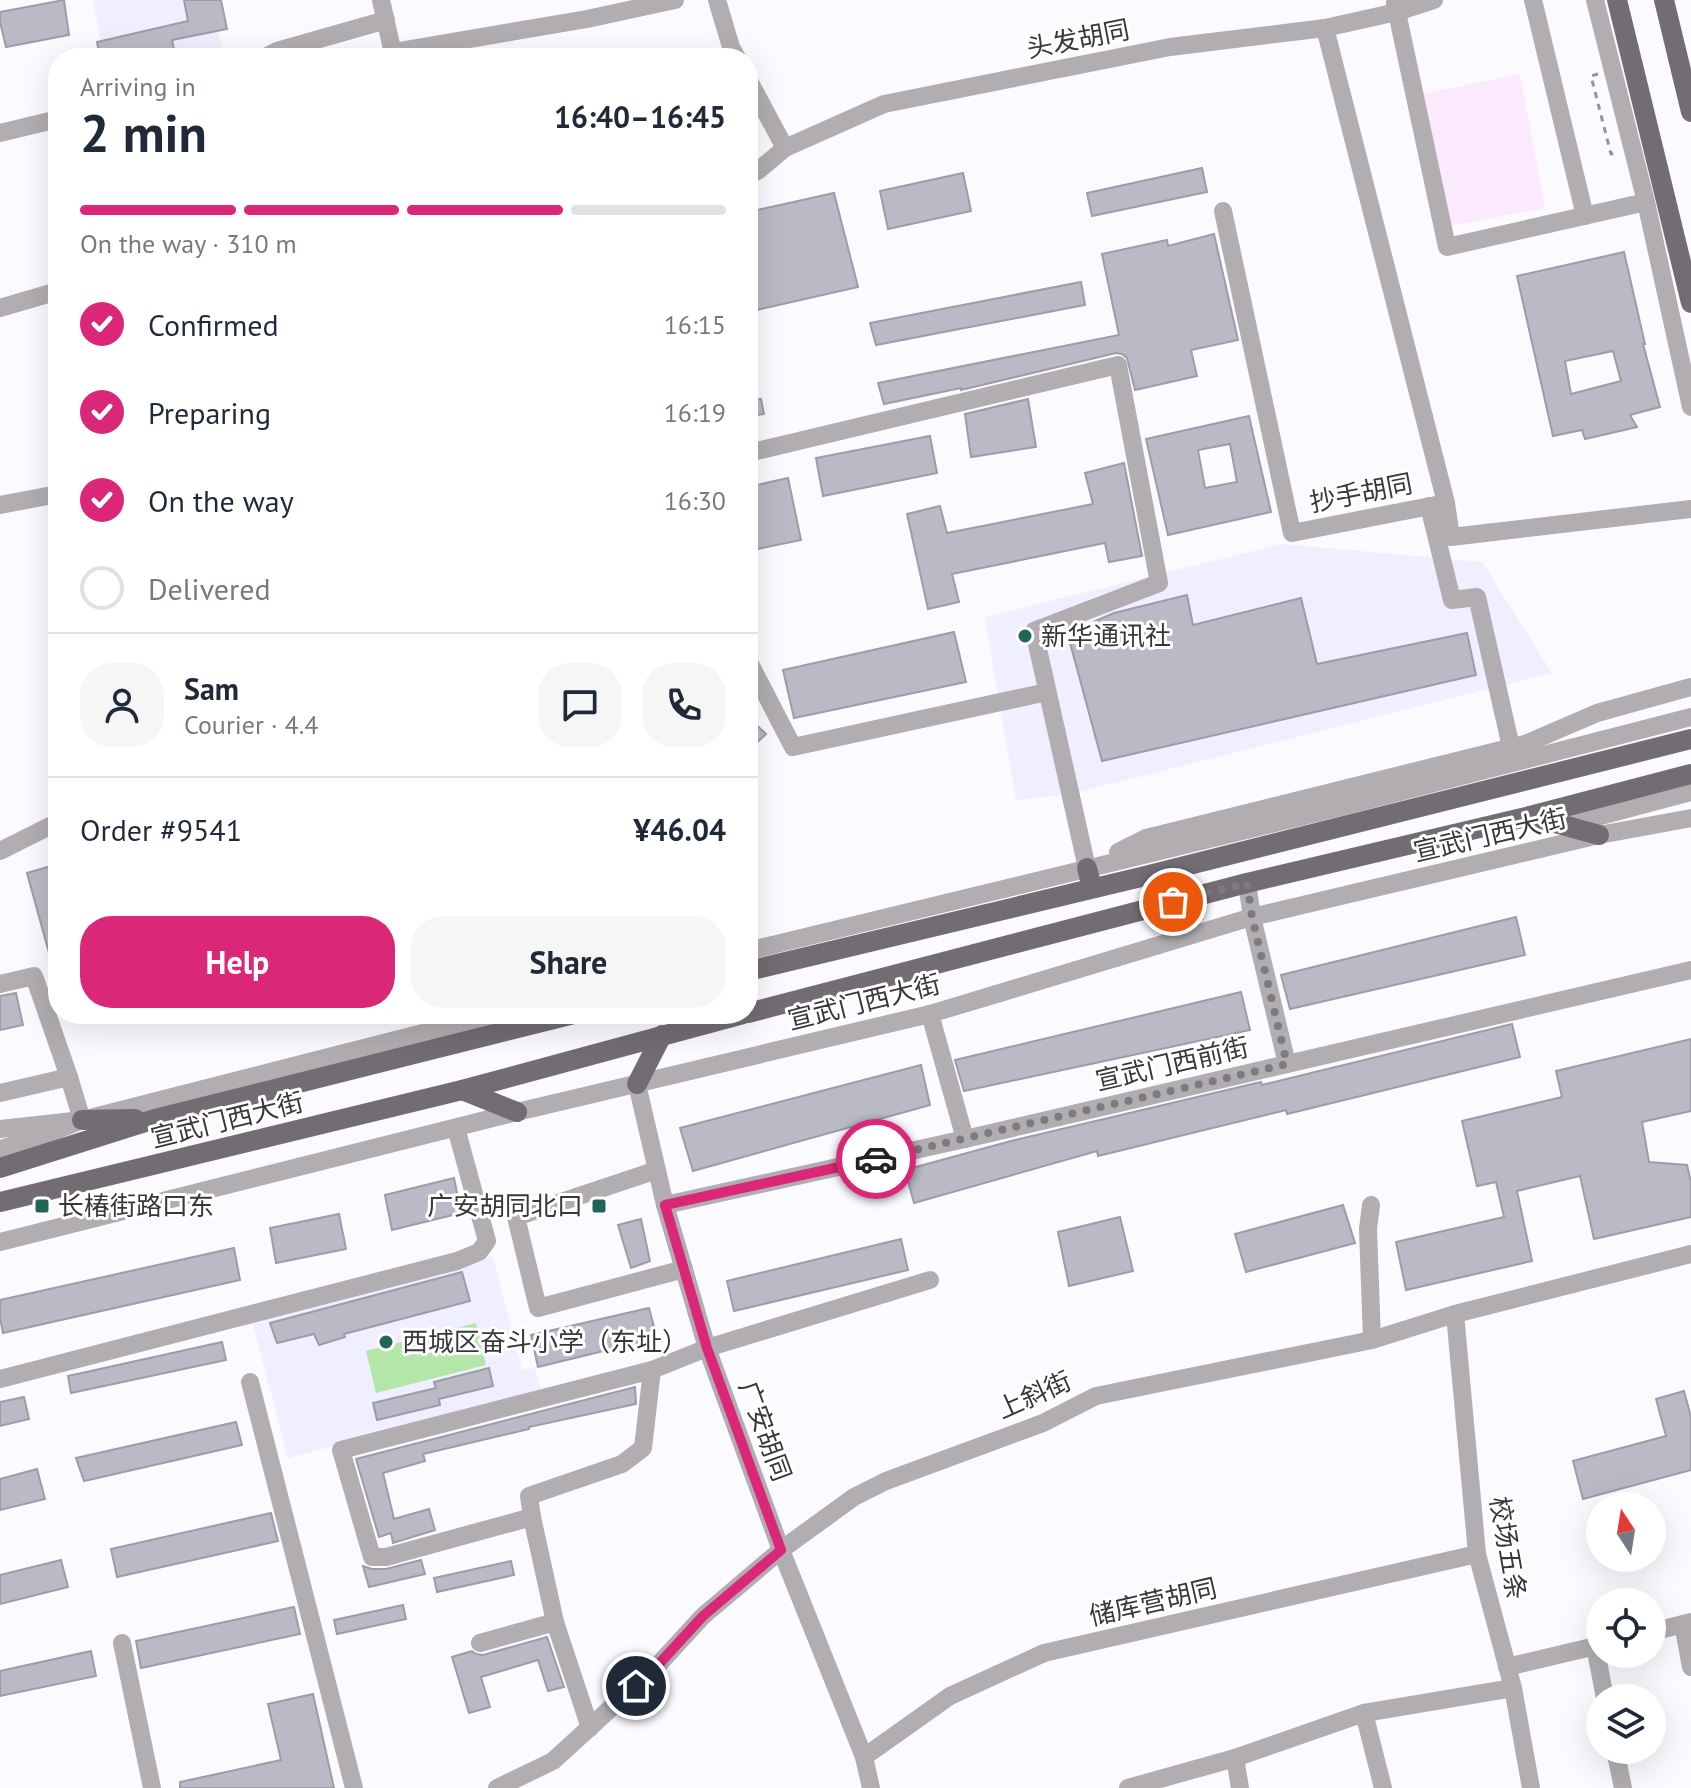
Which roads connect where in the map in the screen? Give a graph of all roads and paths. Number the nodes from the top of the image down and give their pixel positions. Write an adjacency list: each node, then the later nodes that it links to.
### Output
1 (381, 0): 10 (street)
2 (675, 0): 14 (street)
3 (717, 0): 15 (street)
4 (1434, 0): 9 (street, 头发胡同)
5 (1533, 0): 24 (street)
6 (1595, 0): 22 (street)
7 (1617, 0): 26 (main road)
8 (1664, 0): 17 (main road)
9 (1396, 6): 11 (street, 头发胡同); 24 (street)
10 (386, 20): 12 (street); 13 (street)
11 (1325, 28): 20 (street, 头发胡同); 31 (street)
12 (288, 48)
13 (392, 48)
14 (432, 48)
15 (732, 48)
16 (758, 98): 20 (street)
17 (1691, 112)
18 (48, 121): 19 (street)
19 (0, 133)
20 (785, 148): 21 (street, 头发胡同)
21 (758, 171)
22 (1646, 202): 24 (street); 28 (street)
23 (1223, 211): 31 (street, 抄手胡同)
24 (1585, 216)
25 (48, 294): 27 (street)
26 (1691, 303)
27 (0, 308)
28 (1691, 407)
29 (758, 451): 36 (street)
30 (48, 496): 32 (street)
31 (1437, 504): 33 (street, 抄手胡同); 39 (street)
32 (0, 505)
33 (1691, 509)
34 (758, 679): 36 (street)
35 (1691, 687): 39 (street)
36 (1047, 692): 47 (street)
37 (1691, 717): 47 (street)
38 (1691, 739): 49 (main road, 宣武门西大街)
39 (1511, 747): 47 (street)
40 (1691, 774): 42 (main road, 宣武门西大街)
41 (1691, 792): 42 (street)
42 (1530, 816): 45 (main road); 48 (main road, 宣武门西大街)
43 (1691, 818): 45 (street, 宣武门西大街)
44 (48, 827): 46 (street)
45 (1599, 835): 50 (street, 宣武门西大街)
46 (0, 851)
47 (1087, 868): 49 (main road); 51 (street)
48 (1247, 883): 50 (street); 55 (main road, 宣武门西大街)
49 (1092, 888): 52 (main road, 宣武门西大街)
50 (1252, 917): 56 (street, 宣武门西大街); 63 (street)
51 (758, 949)
52 (758, 969)
53 (1691, 970): 63 (street, 宣武门西前街)
54 (0, 984): 57 (street)
55 (758, 1010)
56 (930, 1014): 65 (street, 宣武门西大街); 73 (street)
57 (48, 1016)
58 (51, 1024): 64 (street)
59 (443, 1024): 70 (street, 宣武门西大街)
60 (534, 1024): 69 (main road, 宣武门西大街)
61 (704, 1024): 62 (main road, 宣武门西大街)
62 (662, 1035): 65 (main road); 66 (main road, 宣武门西大街)
63 (1287, 1064): 73 (street, 宣武门西前街)
64 (69, 1077): 67 (street); 70 (street)
65 (637, 1084): 68 (street, 宣武门西大街); 76 (street, 广安胡同)
66 (462, 1090): 68 (main road); 77 (main road, 宣武门西大街)
67 (0, 1093)
68 (517, 1112): 71 (street, 宣武门西大街)
69 (155, 1119): 70 (main road); 75 (main road, 宣武门西大街)
70 (82, 1120): 72 (street, 宣武门西大街); 74 (street, 宣武门西大街)
71 (456, 1128): 80 (street, 宣武门西大街); 88 (street)
72 (0, 1129)
73 (965, 1139): 78 (street, 宣武门西前街)
74 (0, 1149)
75 (0, 1168)
76 (657, 1170): 78 (street, 广安胡同); 82 (street)
77 (0, 1202)
78 (665, 1205): 82 (street, 广安胡同)
79 (1371, 1205): 85 (street)
80 (0, 1242)
81 (1691, 1254): 84 (street, 上斜街)
82 (684, 1269): 86 (street, 广安胡同)
83 (930, 1280): 86 (street)
84 (1455, 1314): 85 (street, 上斜街); 92 (street, 校场五条)
85 (1372, 1340): 91 (street, 上斜街)
86 (707, 1348): 87 (street); 91 (street, 广安胡同)
87 (652, 1370): 90 (street); 90 (street)
88 (0, 1379)
89 (250, 1382): 109 (street)
90 (532, 1517): 93 (street)
91 (781, 1550): 103 (street, 上斜街); 104 (street, 广安胡同)
92 (1477, 1554): 99 (street, 校场五条); 104 (street, 储库营胡同)
93 (555, 1622): 97 (street); 103 (street)
94 (1687, 1623): 95 (street); 100 (street)
95 (1666, 1628)
96 (122, 1643): 108 (street)
97 (480, 1643)
98 (1586, 1649): 99 (street)
99 (1507, 1667): 101 (street, 校场五条)
100 (1691, 1667)
101 (1513, 1688): 102 (street); 114 (street, 校场五条)
102 (1364, 1713): 105 (street); 113 (street)
103 (590, 1728): 110 (street, 上斜街)
104 (864, 1757): 107 (street, 广安胡同)
105 (1235, 1758): 111 (street); 112 (street)
106 (1618, 1764): 115 (street)
107 (868, 1787)
108 (152, 1788)
109 (354, 1788)
110 (497, 1788)
111 (1128, 1788)
112 (1240, 1788)
113 (1383, 1788)
114 (1531, 1788)
115 (1623, 1788)

